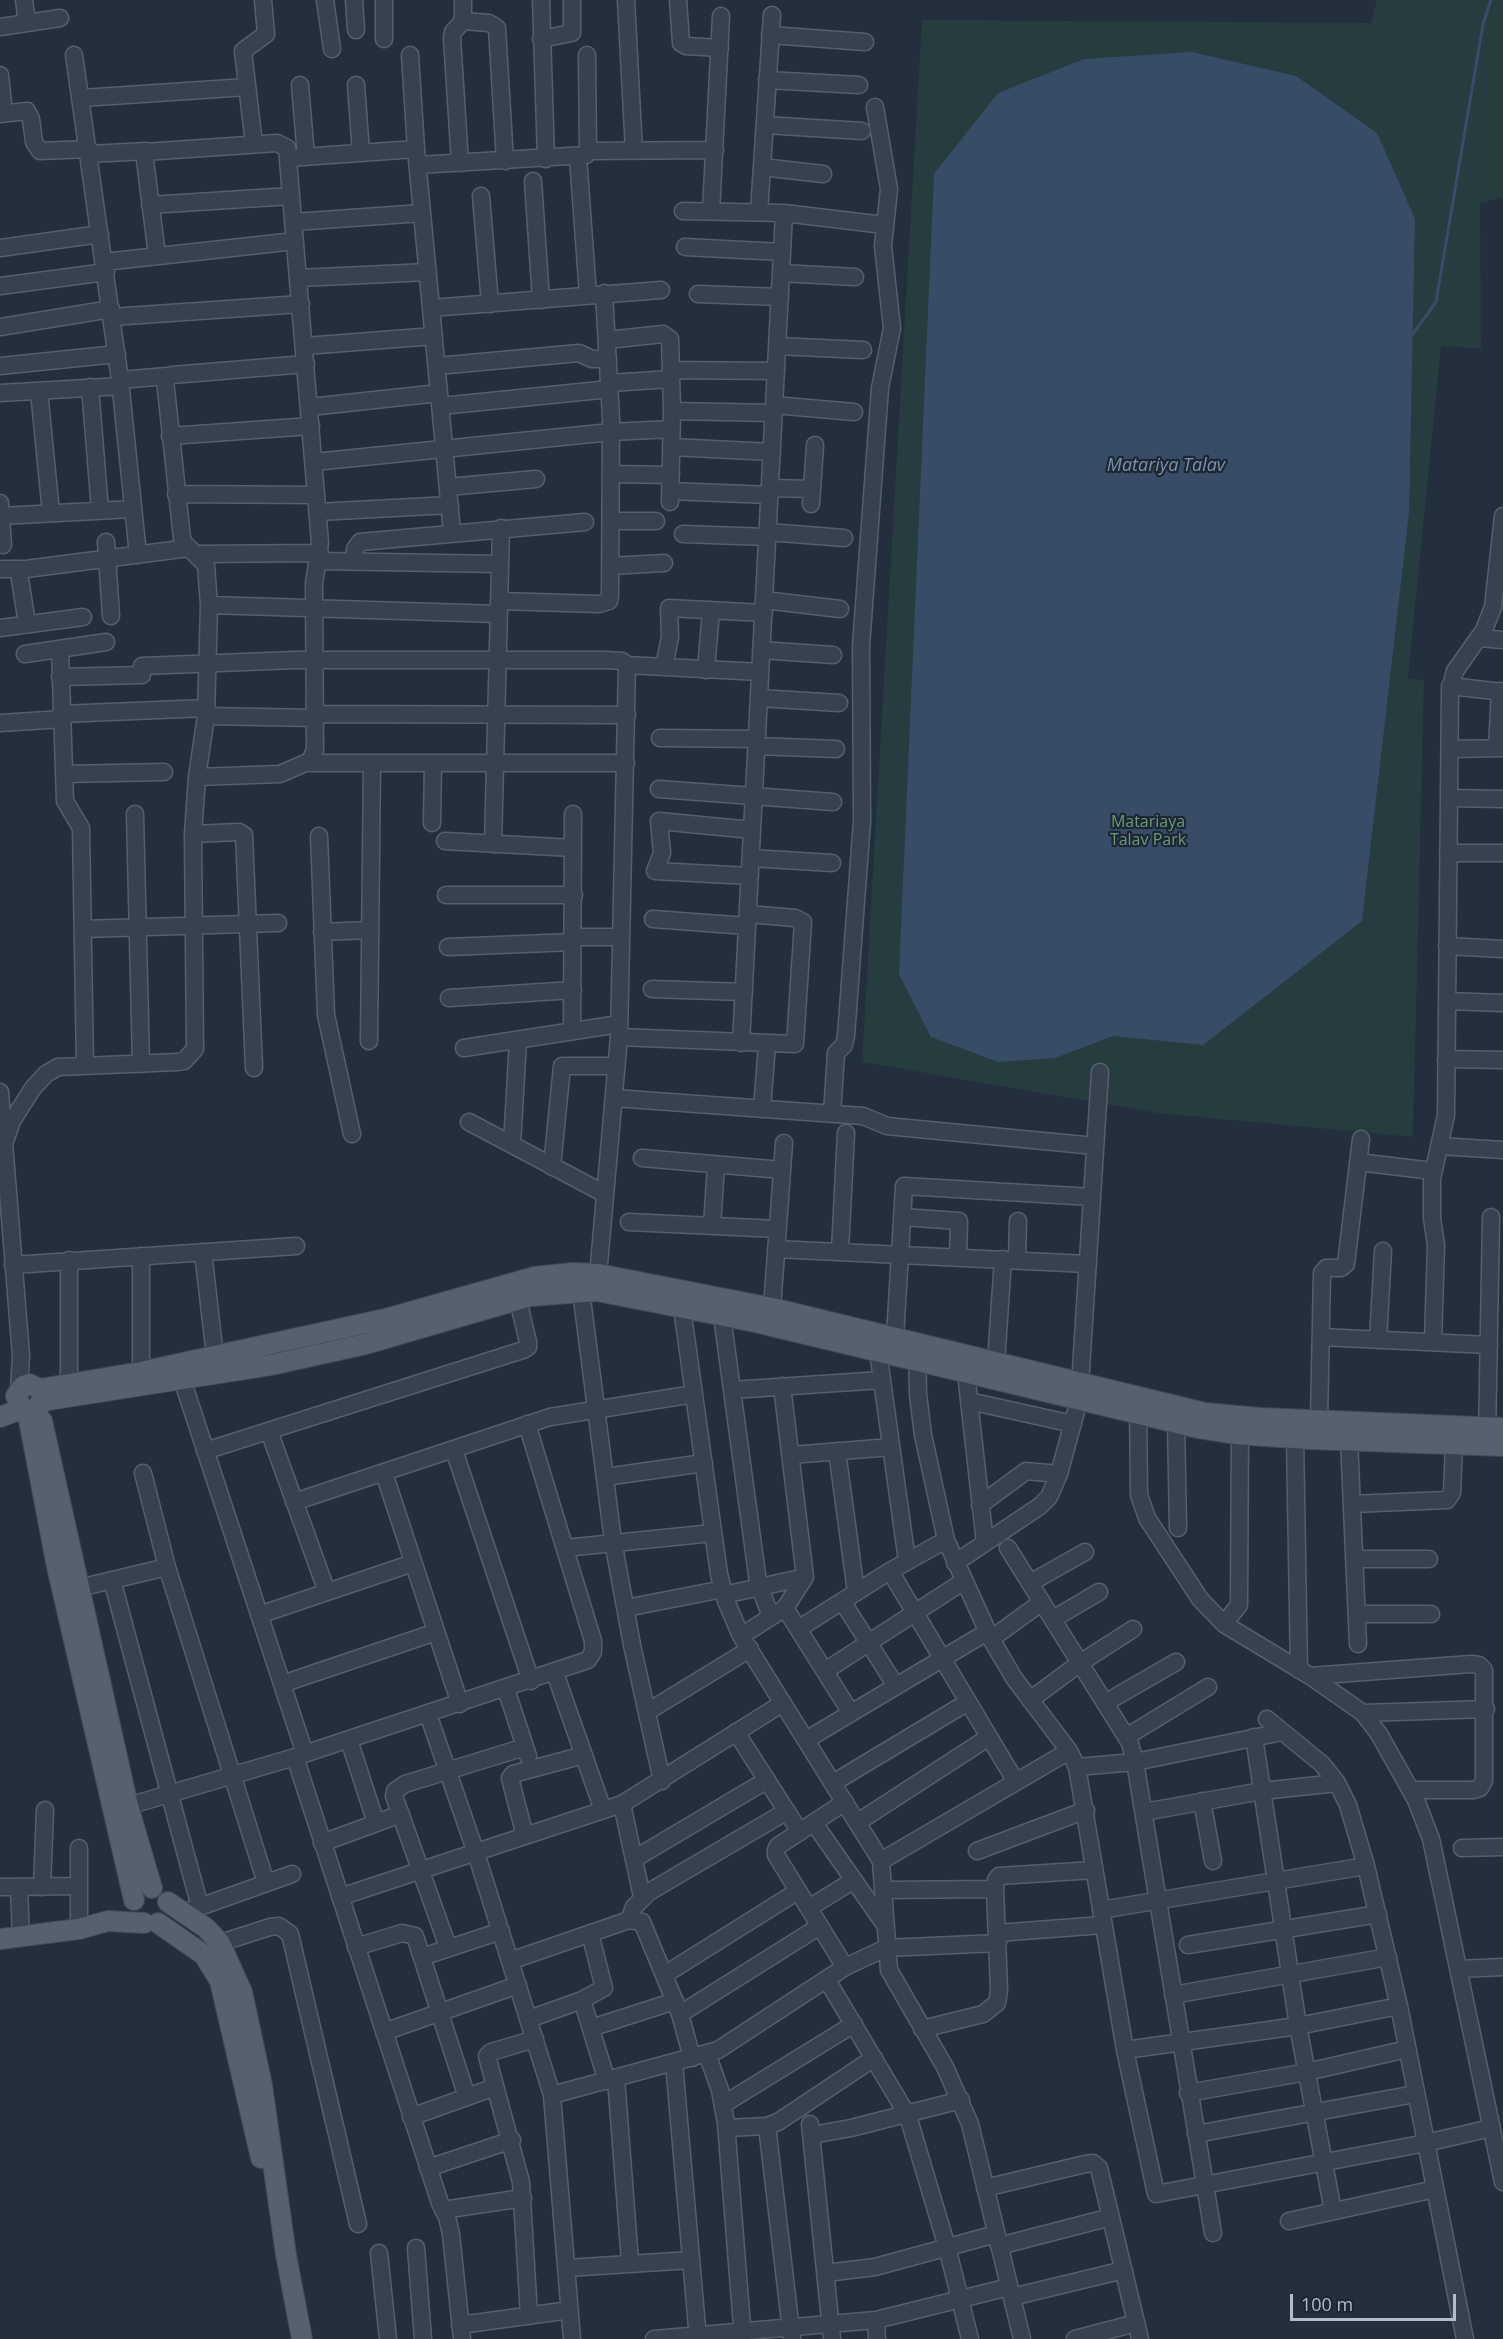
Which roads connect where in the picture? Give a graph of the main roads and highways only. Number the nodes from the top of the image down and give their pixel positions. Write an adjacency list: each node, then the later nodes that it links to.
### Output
1 (592, 1285): 2 (main road); 2 (main road); 3 (main road); 3 (main road)
2 (917, 1351): 4 (main road); 4 (main road)
3 (179, 1372): 5 (main road); 5 (main road)
4 (1079, 1392): 6 (main road)
5 (27, 1399): 7 (main road); 10 (main road); 11 (main road)
6 (1138, 1406): 8 (main road); 8 (main road)
7 (0, 1417)
8 (1240, 1425): 9 (main road); 9 (main road)
9 (1495, 1436)
10 (152, 1888): 11 (main road); 12 (main road)
11 (133, 1902): 13 (main road); 14 (main road)
12 (168, 1902): 14 (main road); 17 (main road)
13 (108, 1921): 14 (main road); 15 (main road)
14 (151, 1923): 16 (main road)
15 (0, 1939)
16 (288, 2339)
17 (302, 2339)

